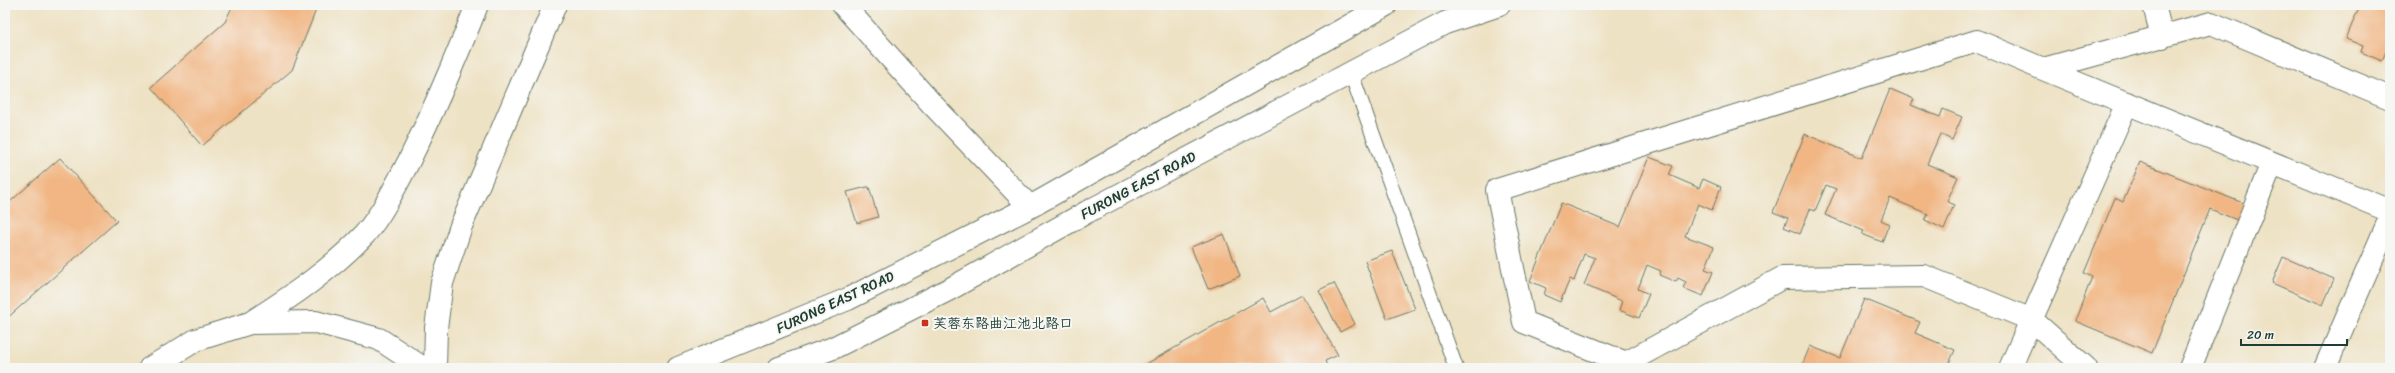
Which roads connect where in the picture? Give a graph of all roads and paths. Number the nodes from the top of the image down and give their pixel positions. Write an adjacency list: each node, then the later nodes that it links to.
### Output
1 (476, 5): 17 (main road)
2 (555, 5): 21 (main road)
3 (843, 5): 13 (main road)
4 (1386, 5): 13 (main road, FURONG EAST ROAD)
5 (1499, 5): 9 (main road, FURONG EAST ROAD)
6 (2154, 5): 7 (main road)
7 (2162, 37): 8 (main road); 10 (main road)
8 (2043, 68): 11 (main road); 18 (main road)
9 (1351, 73): 23 (main road, FURONG EAST ROAD); 24 (lane)
10 (2390, 98)
11 (2127, 104): 12 (main road); 16 (main road)
12 (2272, 163): 14 (main road); 27 (main road)
13 (1030, 207): 22 (main road, FURONG EAST ROAD)
14 (2390, 211)
15 (2390, 218): 28 (main road)
16 (2032, 320): 18 (main road); 25 (main road); 26 (main road)
17 (250, 323): 19 (main road); 20 (main road)
18 (1616, 364)
19 (150, 368)
20 (423, 368)
21 (435, 368)
22 (678, 368)
23 (778, 368)
24 (1456, 368)
25 (2010, 368)
26 (2086, 368)
27 (2190, 368)
28 (2325, 368)

